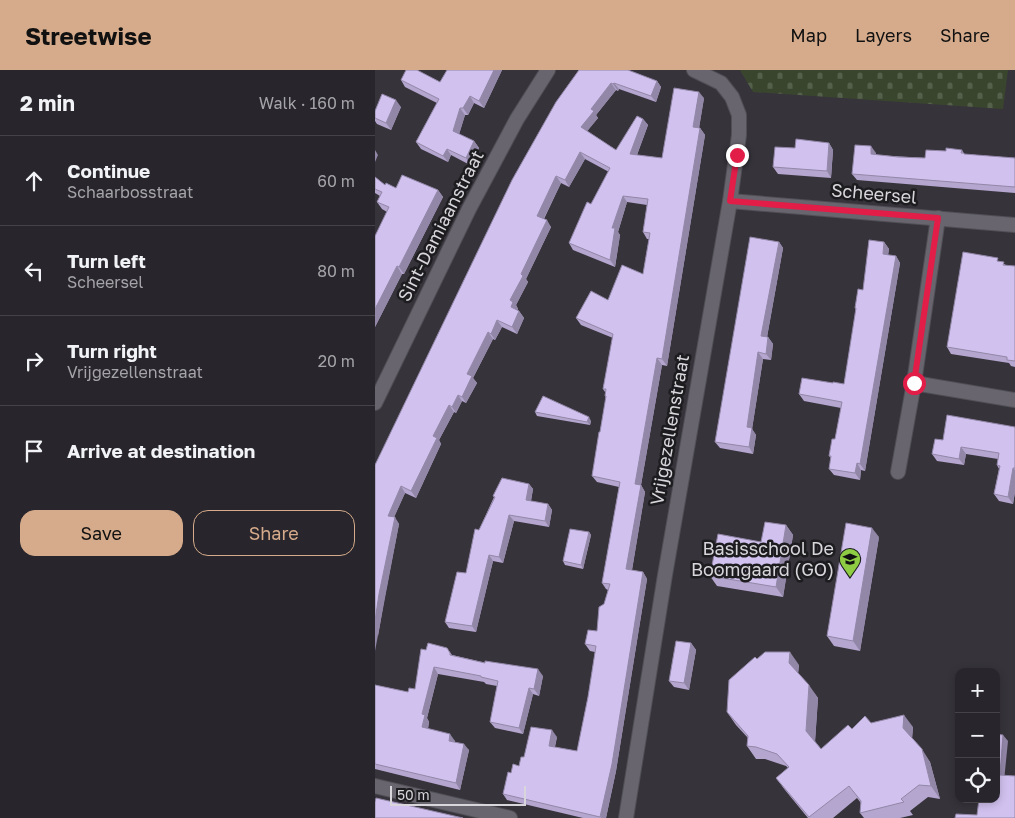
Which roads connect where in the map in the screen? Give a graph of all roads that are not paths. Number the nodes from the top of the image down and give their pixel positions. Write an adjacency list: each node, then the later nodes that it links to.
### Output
1 (548, 70): 8 (street, Sint-Damiaanstraat)
2 (694, 70): 3 (street, Vrijgezellenstraat)
3 (730, 201): 4 (street, Scheersel); 12 (street, Vrijgezellenstraat)
4 (938, 218): 5 (street, Scheersel); 6 (street)
5 (1015, 225)
6 (914, 383): 7 (street); 9 (street)
7 (1015, 400)
8 (375, 403)
9 (899, 472)
10 (375, 786): 11 (street)
11 (510, 818)
12 (625, 818)

